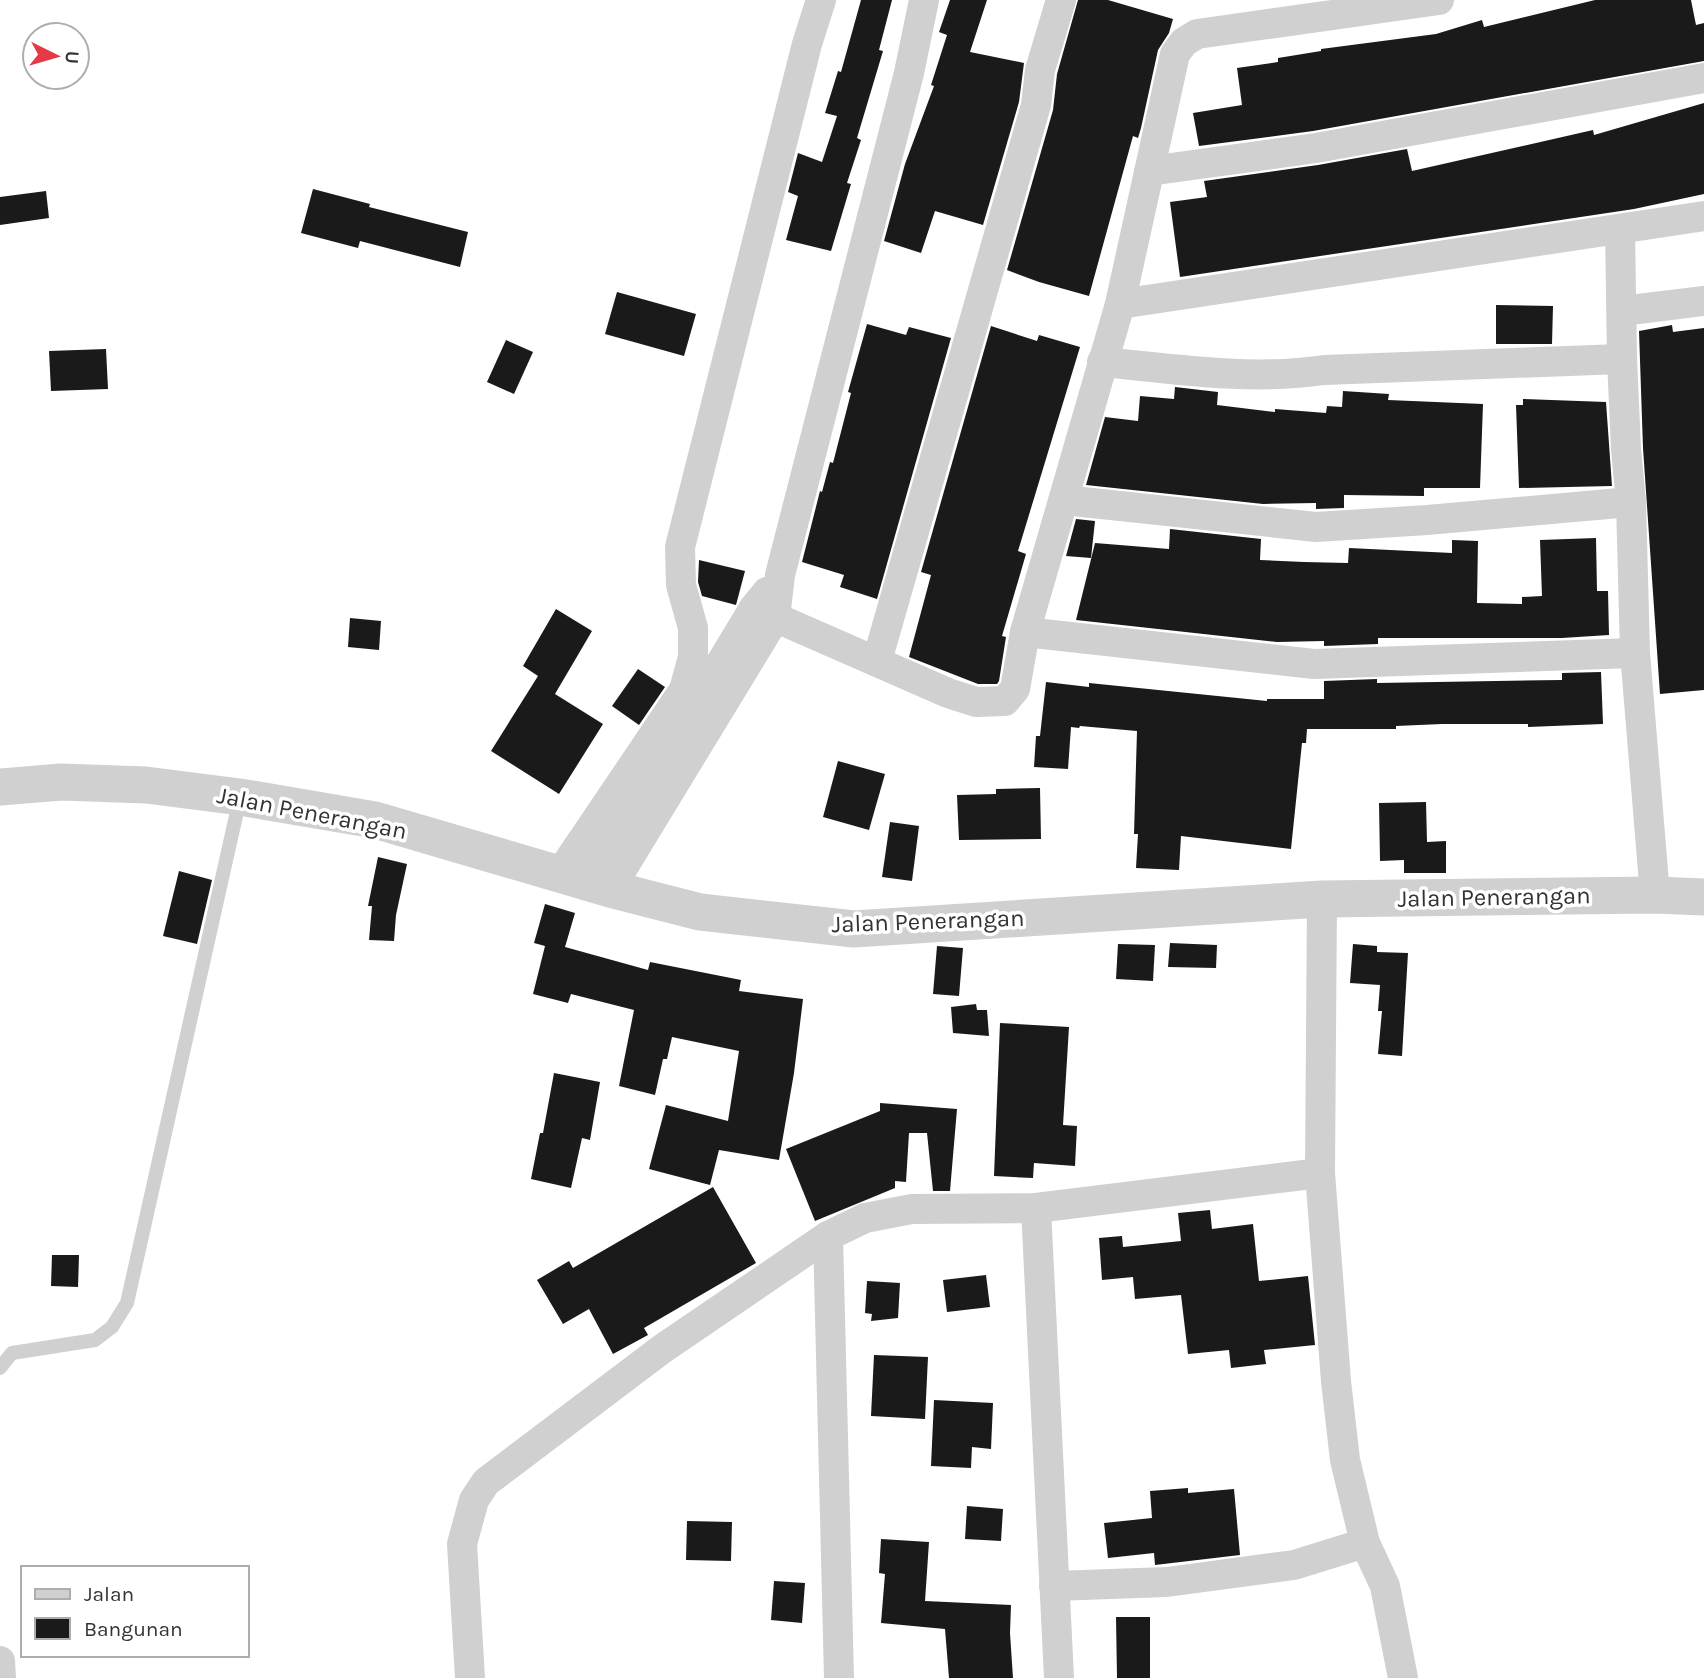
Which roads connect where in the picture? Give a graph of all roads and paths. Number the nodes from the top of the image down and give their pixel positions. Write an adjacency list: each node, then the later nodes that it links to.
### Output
1 (821, 0): 22 (street)
2 (924, 0): 16 (street)
3 (1061, 0): 19 (street)
4 (1438, 0): 6 (street)
5 (1704, 78): 6 (street)
6 (1149, 171): 10 (street)
7 (1704, 216): 8 (street)
8 (1620, 229): 10 (street); 11 (street)
9 (1704, 301): 11 (street)
10 (1120, 304): 13 (street)
11 (1622, 311): 12 (street)
12 (1622, 359): 13 (street); 15 (street)
13 (1102, 362): 14 (street)
14 (1064, 500): 15 (street); 17 (street)
15 (1631, 502): 18 (street)
16 (764, 613): 19 (street); 22 (street)
17 (1025, 632): 18 (street); 19 (street)
18 (1635, 653): 23 (street)
19 (877, 661)
20 (0, 787): 21 (street, Jalan Penerangan)
21 (240, 797): 22 (street, Jalan Penerangan); 29 (lane)
22 (585, 882): 25 (street, Jalan Penerangan)
23 (1655, 894): 24 (street, Jalan Penerangan); 25 (street, Jalan Penerangan)
24 (1704, 897)
25 (1322, 899): 26 (street)
26 (1321, 1173): 27 (street); 30 (street)
27 (1036, 1208): 28 (street); 31 (street)
28 (828, 1237): 34 (street); 35 (street)
29 (0, 1368)
30 (1365, 1543): 31 (street); 37 (street)
31 (1054, 1586): 36 (street)
32 (0, 1661): 33 (street)
33 (1, 1678)
34 (470, 1678)
35 (839, 1678)
36 (1059, 1678)
37 (1403, 1678)

